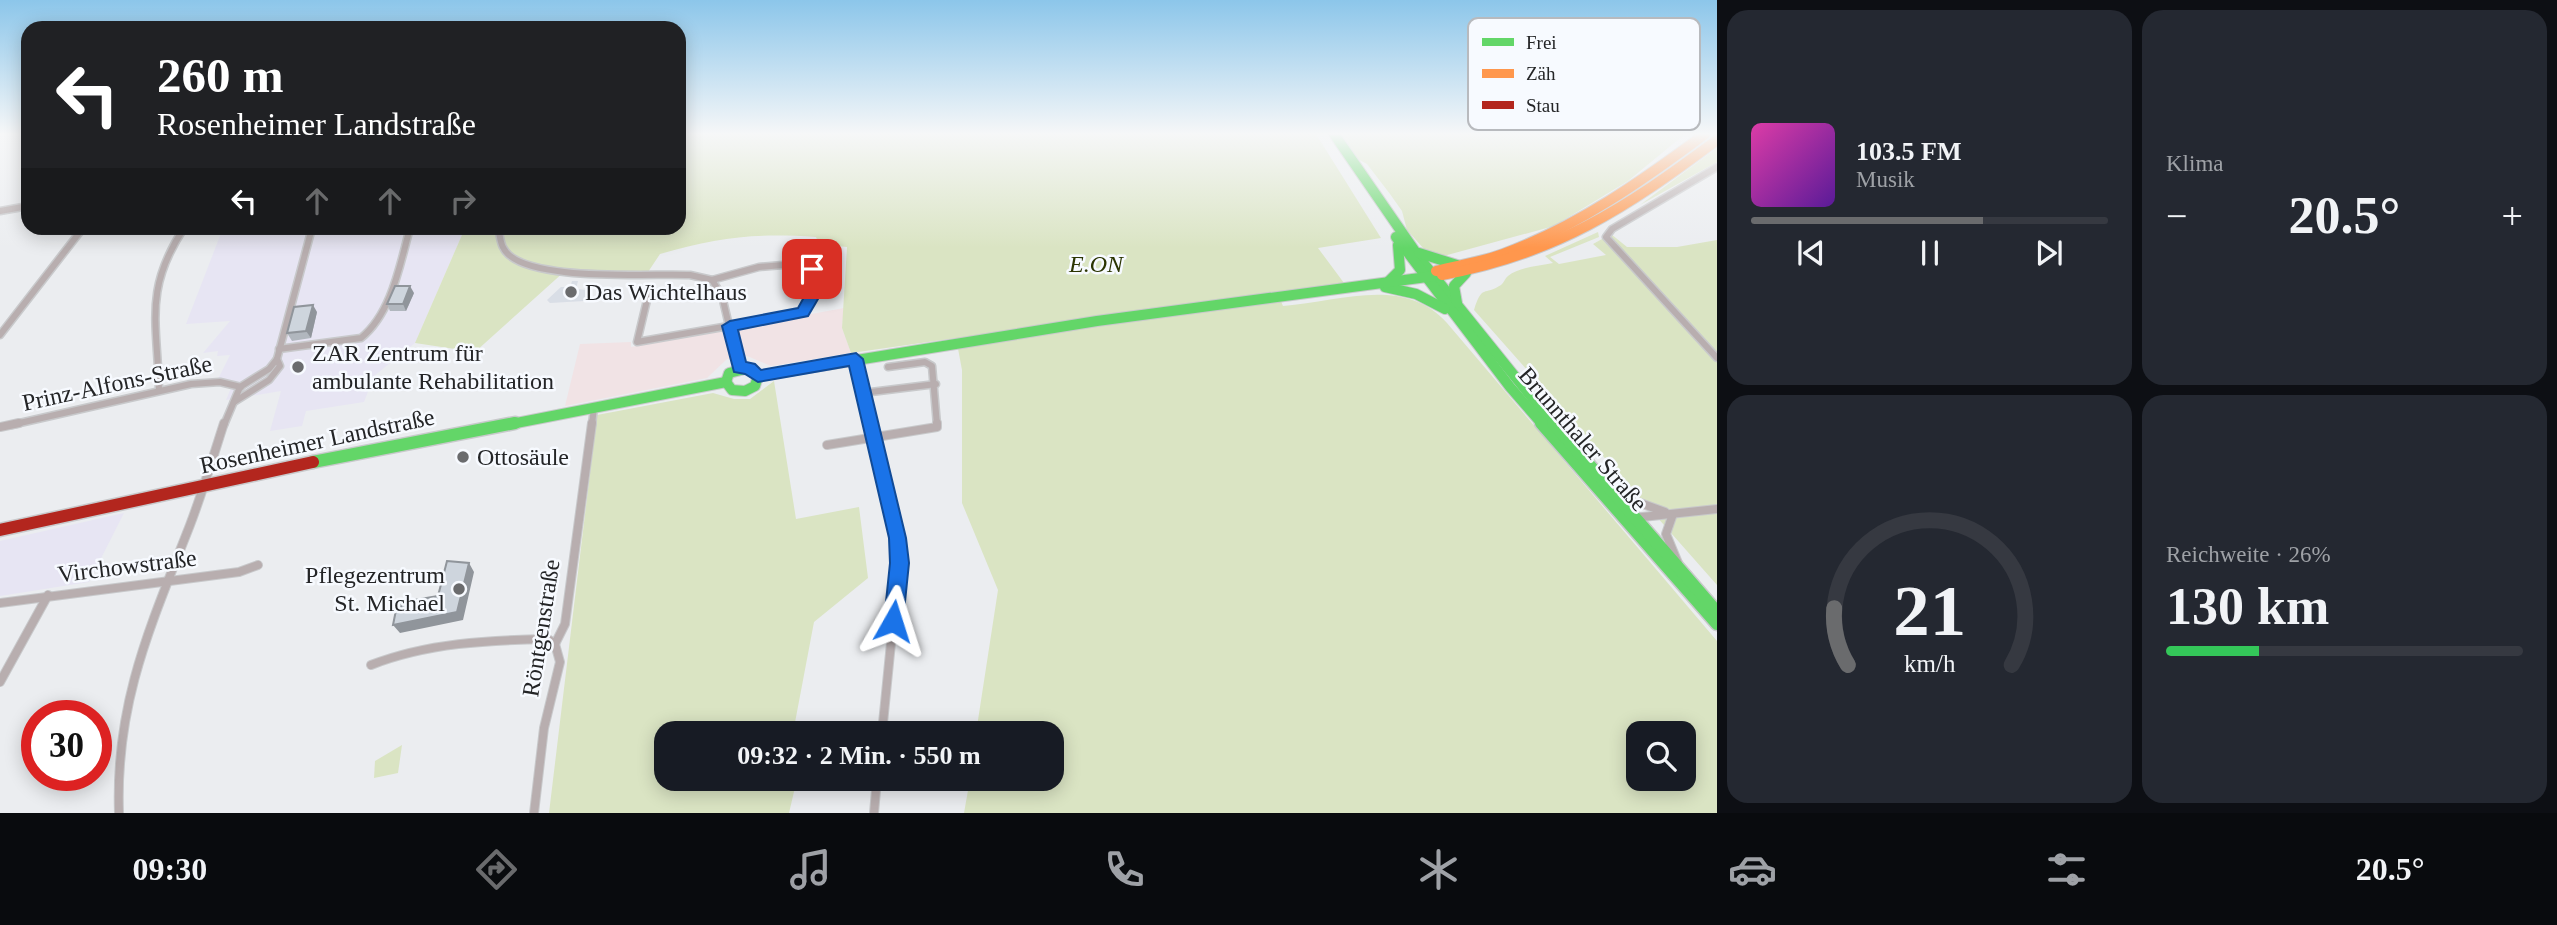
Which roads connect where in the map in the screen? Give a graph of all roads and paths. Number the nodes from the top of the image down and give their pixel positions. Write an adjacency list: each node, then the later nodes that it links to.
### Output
1 (1358, 172): 5 (main road)
2 (1653, 172): 15 (main road)
3 (1675, 172): 15 (main road)
4 (1709, 172): 24 (street)
5 (1367, 186): 13 (main road); 14 (main road)
6 (21, 207): 7 (street)
7 (0, 211)
8 (78, 235): 22 (street)
9 (180, 235): 33 (street)
10 (310, 235): 23 (street)
11 (408, 235): 23 (street)
12 (498, 235): 17 (street)
13 (1397, 239): 16 (main road); 18 (main road)
14 (1416, 252): 15 (main road); 16 (main road)
15 (1465, 269): 16 (main road, Rosenheimer Landstraße); 20 (main road)
16 (1430, 276): 18 (main road, Rosenheimer Landstraße); 20 (main road, Brunnthaler Straße)
17 (712, 280): 21 (street); 21 (street)
18 (1380, 284): 20 (main road); 26 (main road, Rosenheimer Landstraße)
19 (648, 296): 21 (street)
20 (1455, 313): 41 (main road, Brunnthaler Straße); 44 (main road, Brunnthaler Straße)
21 (730, 326): 27 (street)
22 (0, 335)
23 (279, 349): 25 (street)
24 (1717, 358)
25 (277, 359): 32 (street); 35 (street)
26 (856, 359): 29 (main road, Rosenheimer Landstraße); 34 (street)
27 (739, 368): 29 (main road); 30 (main road)
28 (888, 368): 31 (street)
29 (758, 376): 30 (main road, Rosenheimer Landstraße)
30 (726, 383): 36 (main road, Rosenheimer Landstraße)
31 (936, 384): 34 (street); 38 (street)
32 (241, 387): 33 (street, Prinz-Alfons-Straße); 35 (street)
33 (159, 389): 37 (street, Prinz-Alfons-Straße)
34 (863, 393): 38 (street)
35 (233, 402): 40 (street)
36 (594, 407): 40 (main road, Rosenheimer Landstraße); 53 (street, Röntgenstraße)
37 (0, 427)
38 (873, 438): 39 (street); 56 (street)
39 (827, 445)
40 (205, 485): 45 (main road, Rosenheimer Landstraße); 48 (street)
41 (1615, 493): 43 (street); 44 (main road, Brunnthaler Straße)
42 (1717, 509): 43 (street)
43 (1673, 514): 44 (street); 47 (street)
44 (1631, 519): 47 (main road, Brunnthaler Straße); 52 (main road, Brunnthaler Straße)
45 (0, 530)
46 (258, 565): 48 (street, Virchowstraße)
47 (1679, 567): 51 (main road, Brunnthaler Straße)
48 (169, 581): 49 (street, Virchowstraße); 58 (street)
49 (48, 595): 50 (street, Virchowstraße); 55 (street)
50 (0, 603)
51 (1717, 612)
52 (1717, 624)
53 (555, 644): 54 (street); 59 (street, Röntgenstraße)
54 (371, 664)
55 (0, 682)
56 (883, 721)
57 (876, 791): 60 (street)
58 (119, 813)
59 (534, 813)
60 (874, 813)

